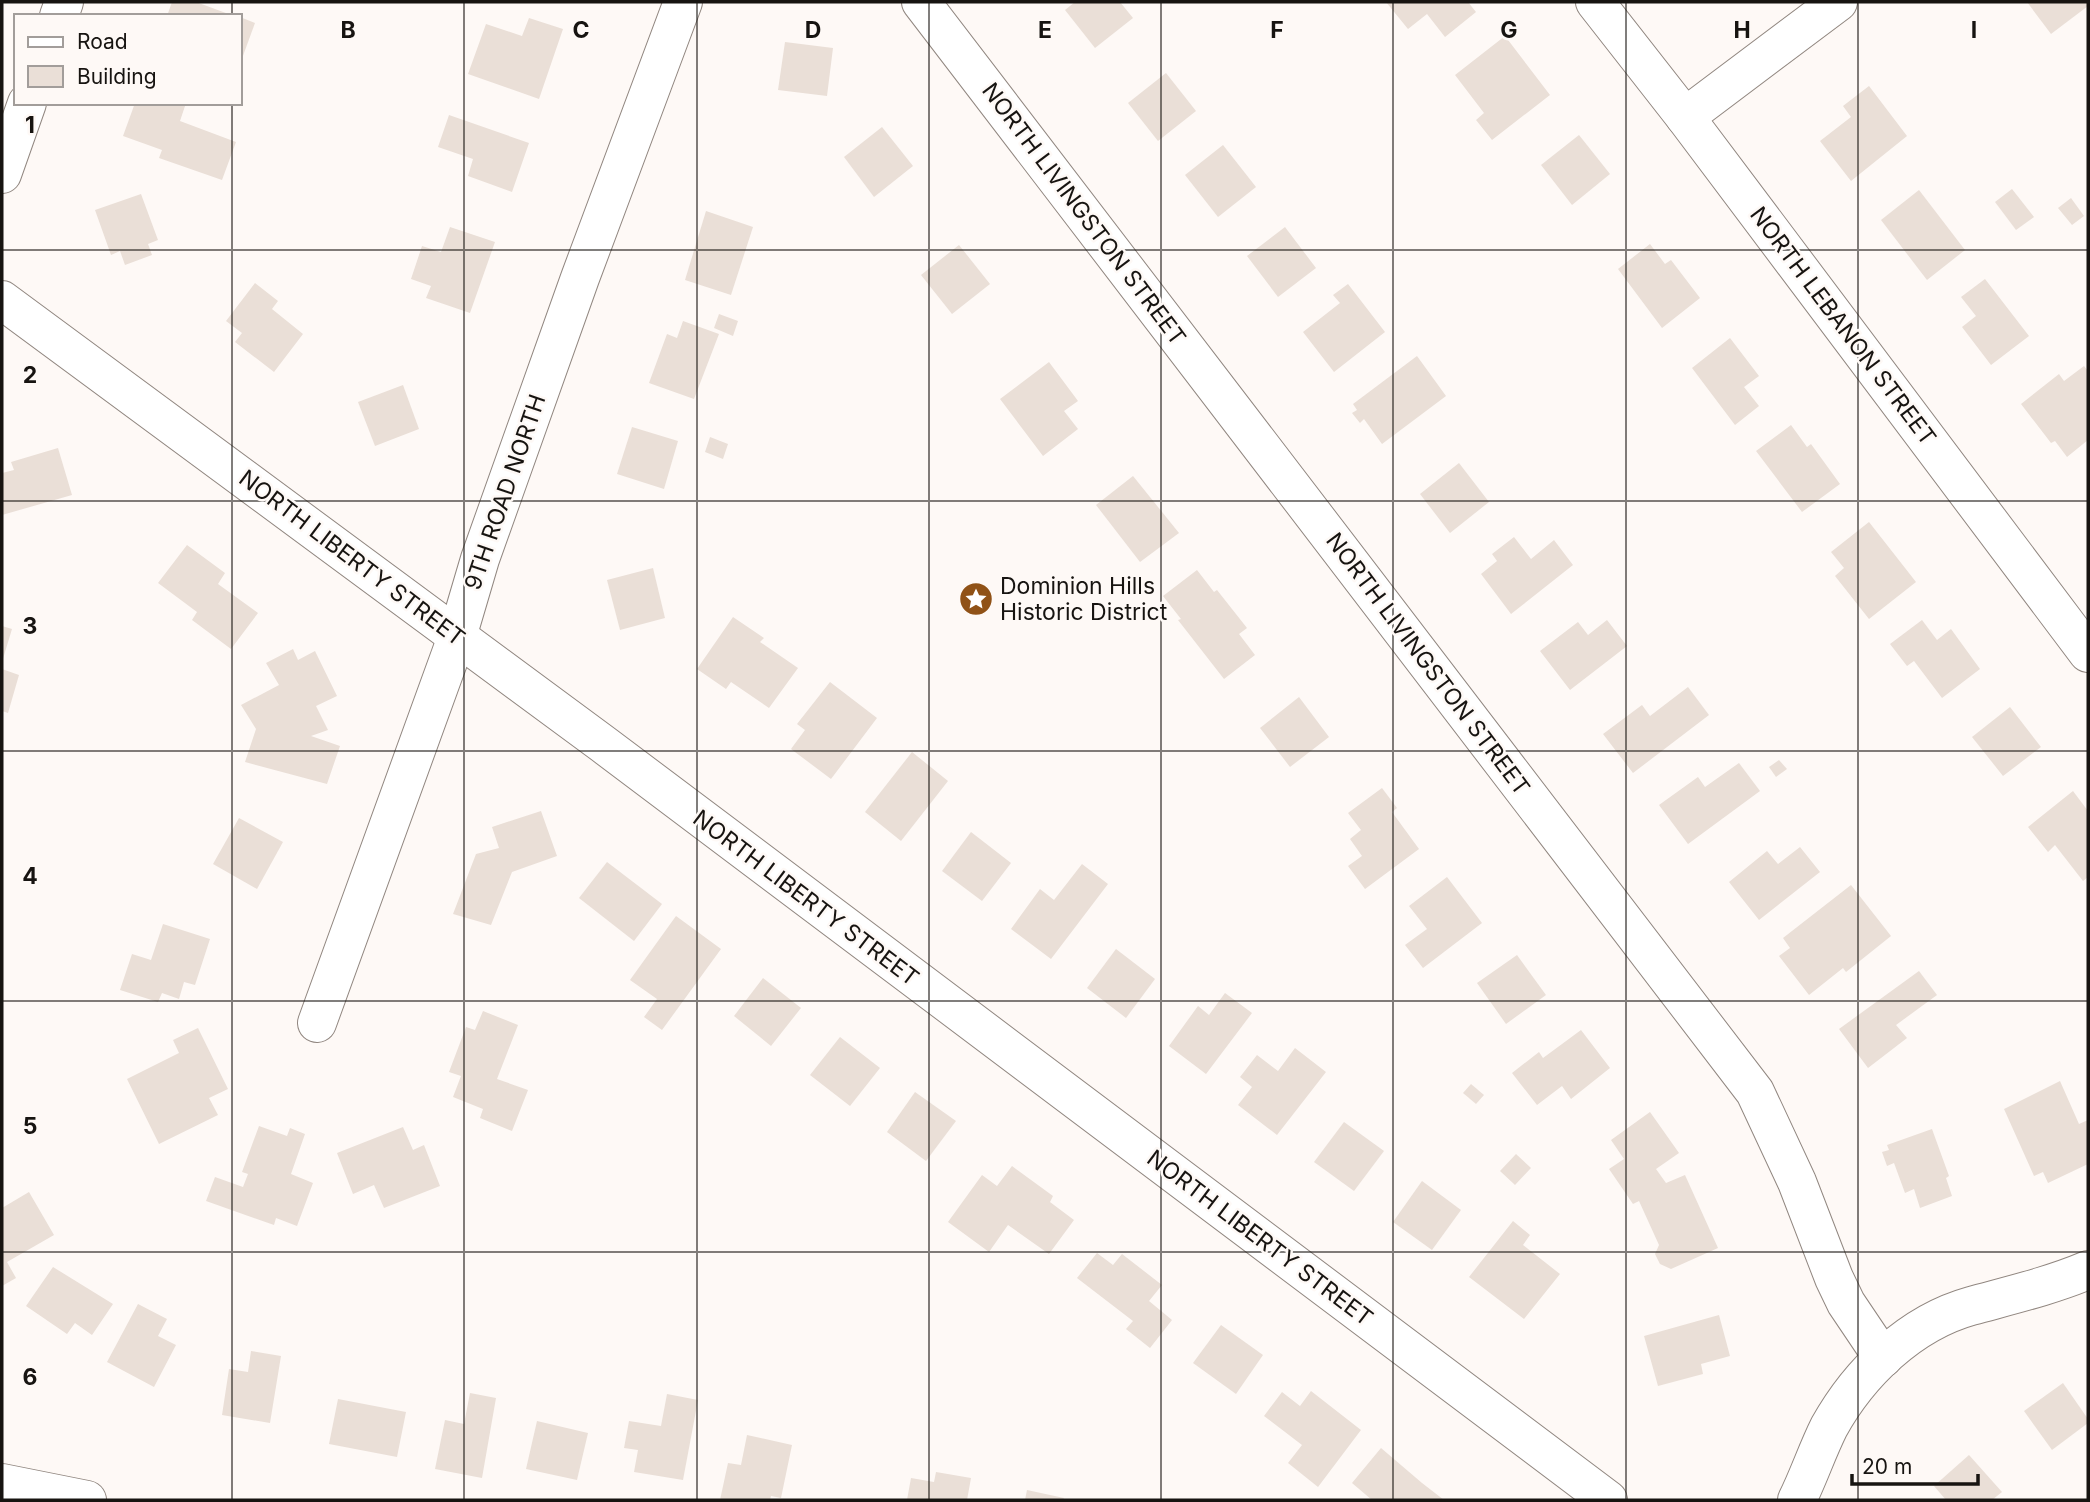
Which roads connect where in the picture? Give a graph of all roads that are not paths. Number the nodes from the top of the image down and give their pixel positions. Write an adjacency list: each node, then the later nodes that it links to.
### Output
1 (683, 2): 9 (street, 9TH ROAD NORTH)
2 (921, 2): 13 (street, NORTH LIVINGSTON STREET)
3 (1595, 2): 6 (street, NORTH LEBANON STREET)
4 (1838, 2): 6 (street)
5 (26, 105): 7 (street)
6 (1685, 117): 10 (street, NORTH LEBANON STREET)
7 (2, 174)
8 (2, 300): 9 (street, NORTH LIBERTY STREET)
9 (457, 637): 11 (street, 9TH ROAD NORTH); 16 (street, NORTH LIBERTY STREET)
10 (2088, 653)
11 (317, 1023)
12 (2088, 1270): 13 (street)
13 (1883, 1358): 17 (street)
14 (2, 1483): 15 (street)
15 (87, 1500)
16 (1608, 1500)
17 (1797, 1500)

